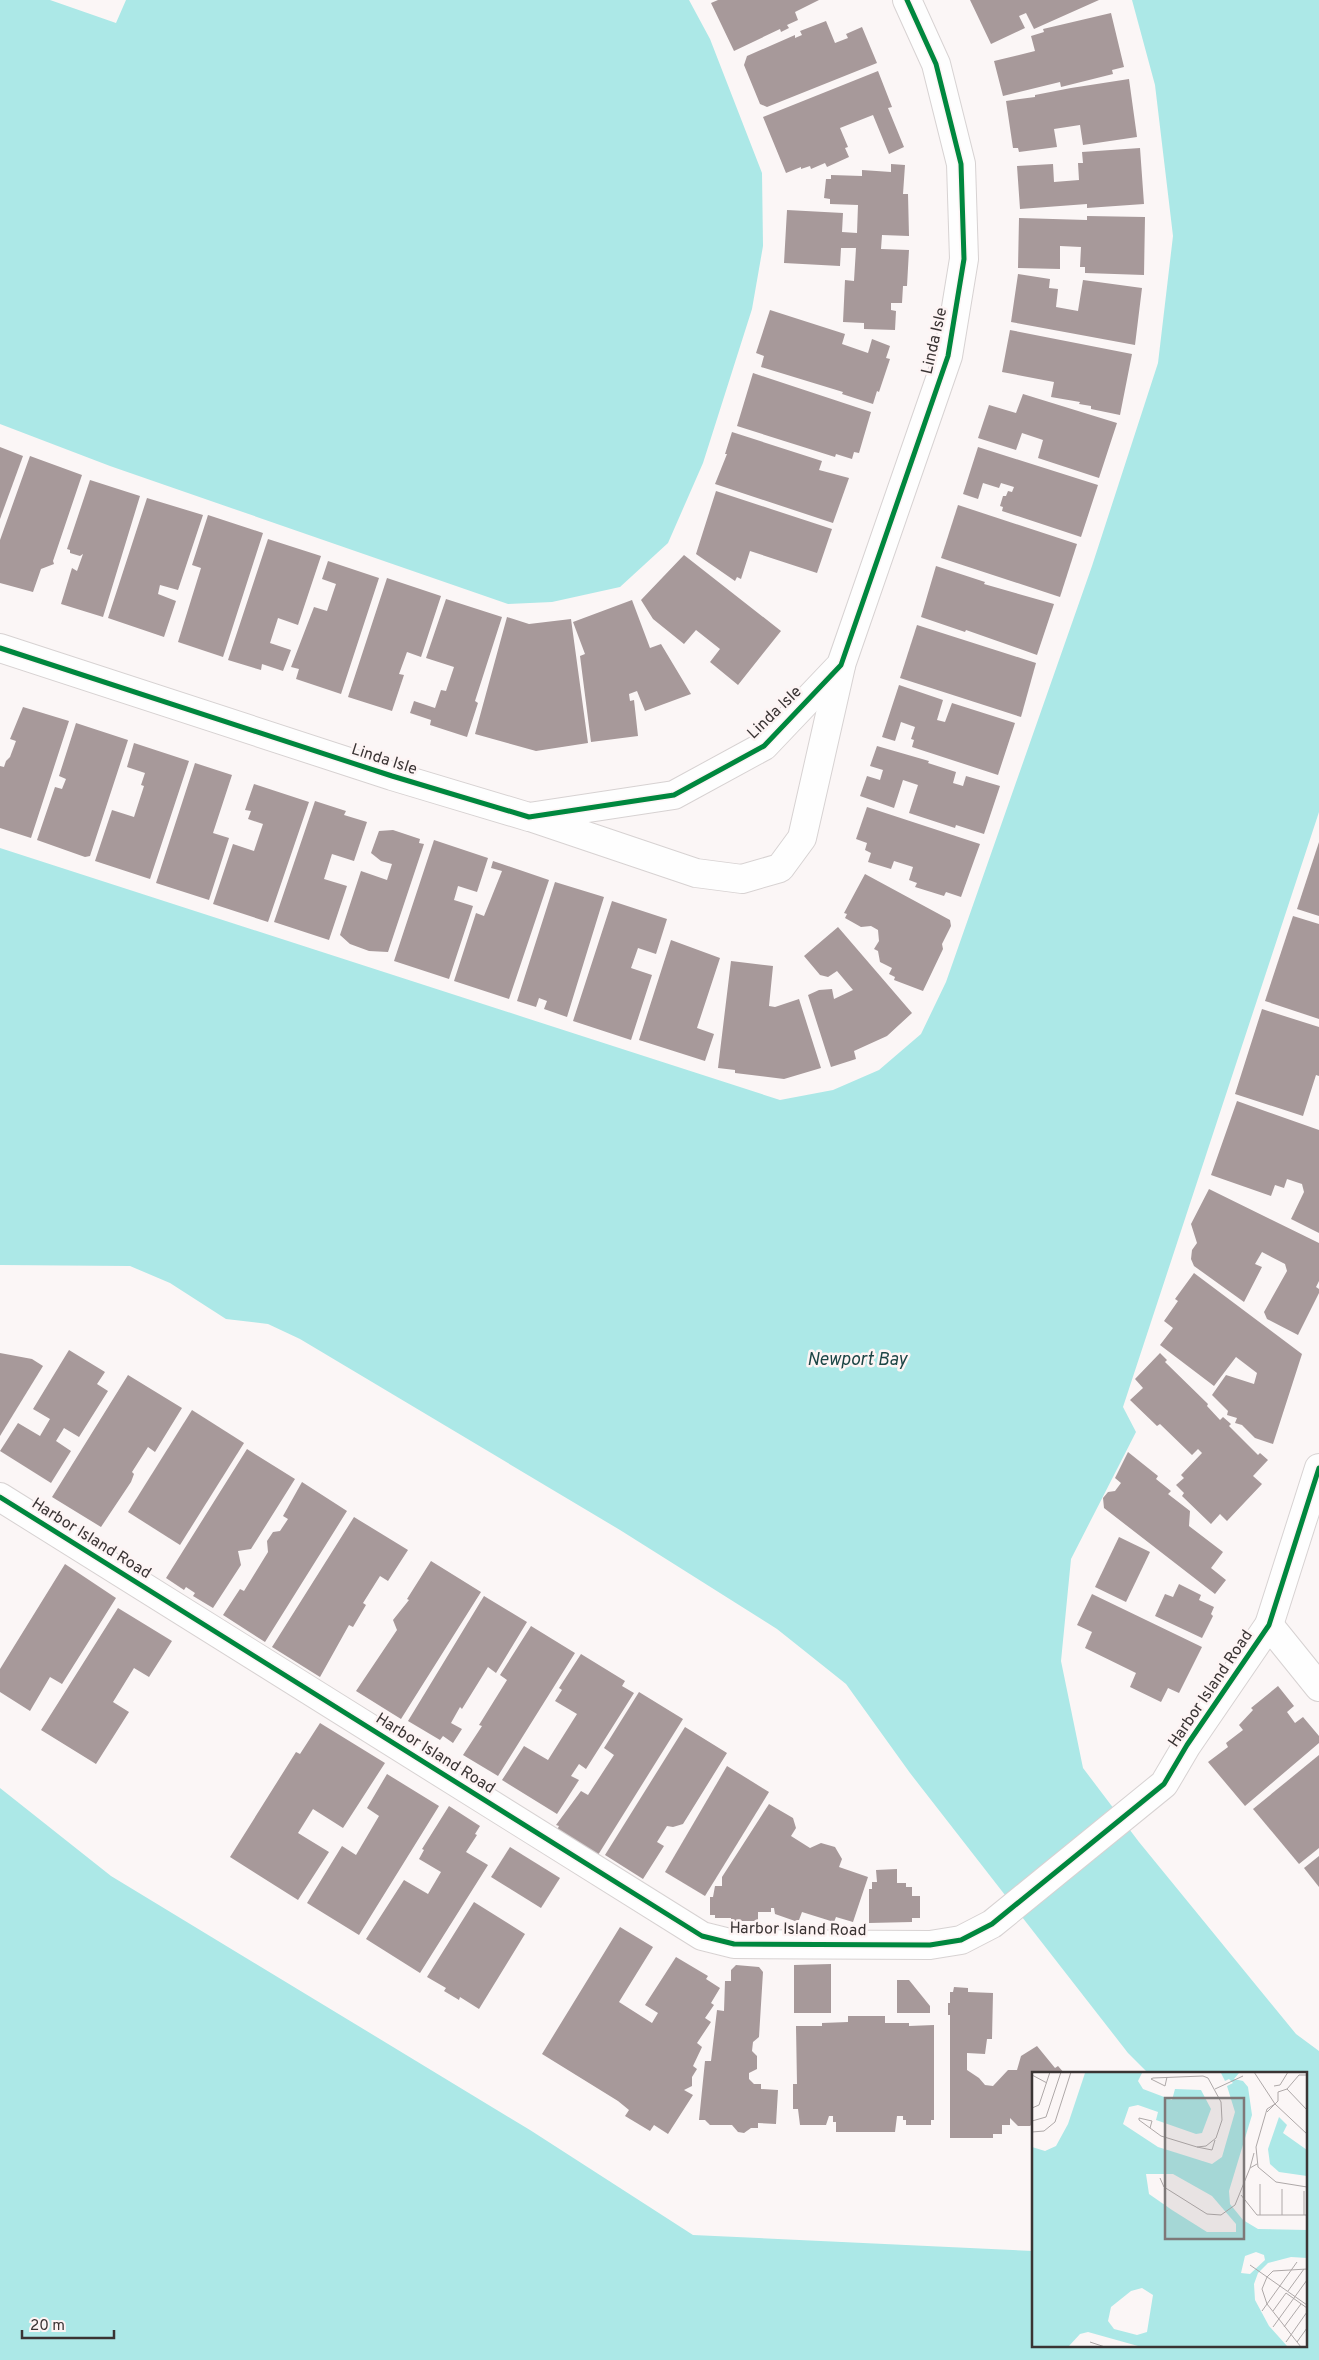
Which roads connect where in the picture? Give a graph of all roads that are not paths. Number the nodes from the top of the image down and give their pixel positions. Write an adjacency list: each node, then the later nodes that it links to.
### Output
1 (907, 0): 3 (street, Linda Isle)
2 (0, 648): 4 (street, Linda Isle)
3 (841, 665): 4 (street, Linda Isle); 4 (street)
4 (529, 817)
5 (1319, 1468): 7 (street, Harbor Island Road)
6 (0, 1497): 7 (street, Harbor Island Road)
7 (1269, 1625): 8 (street)
8 (1319, 1687)

